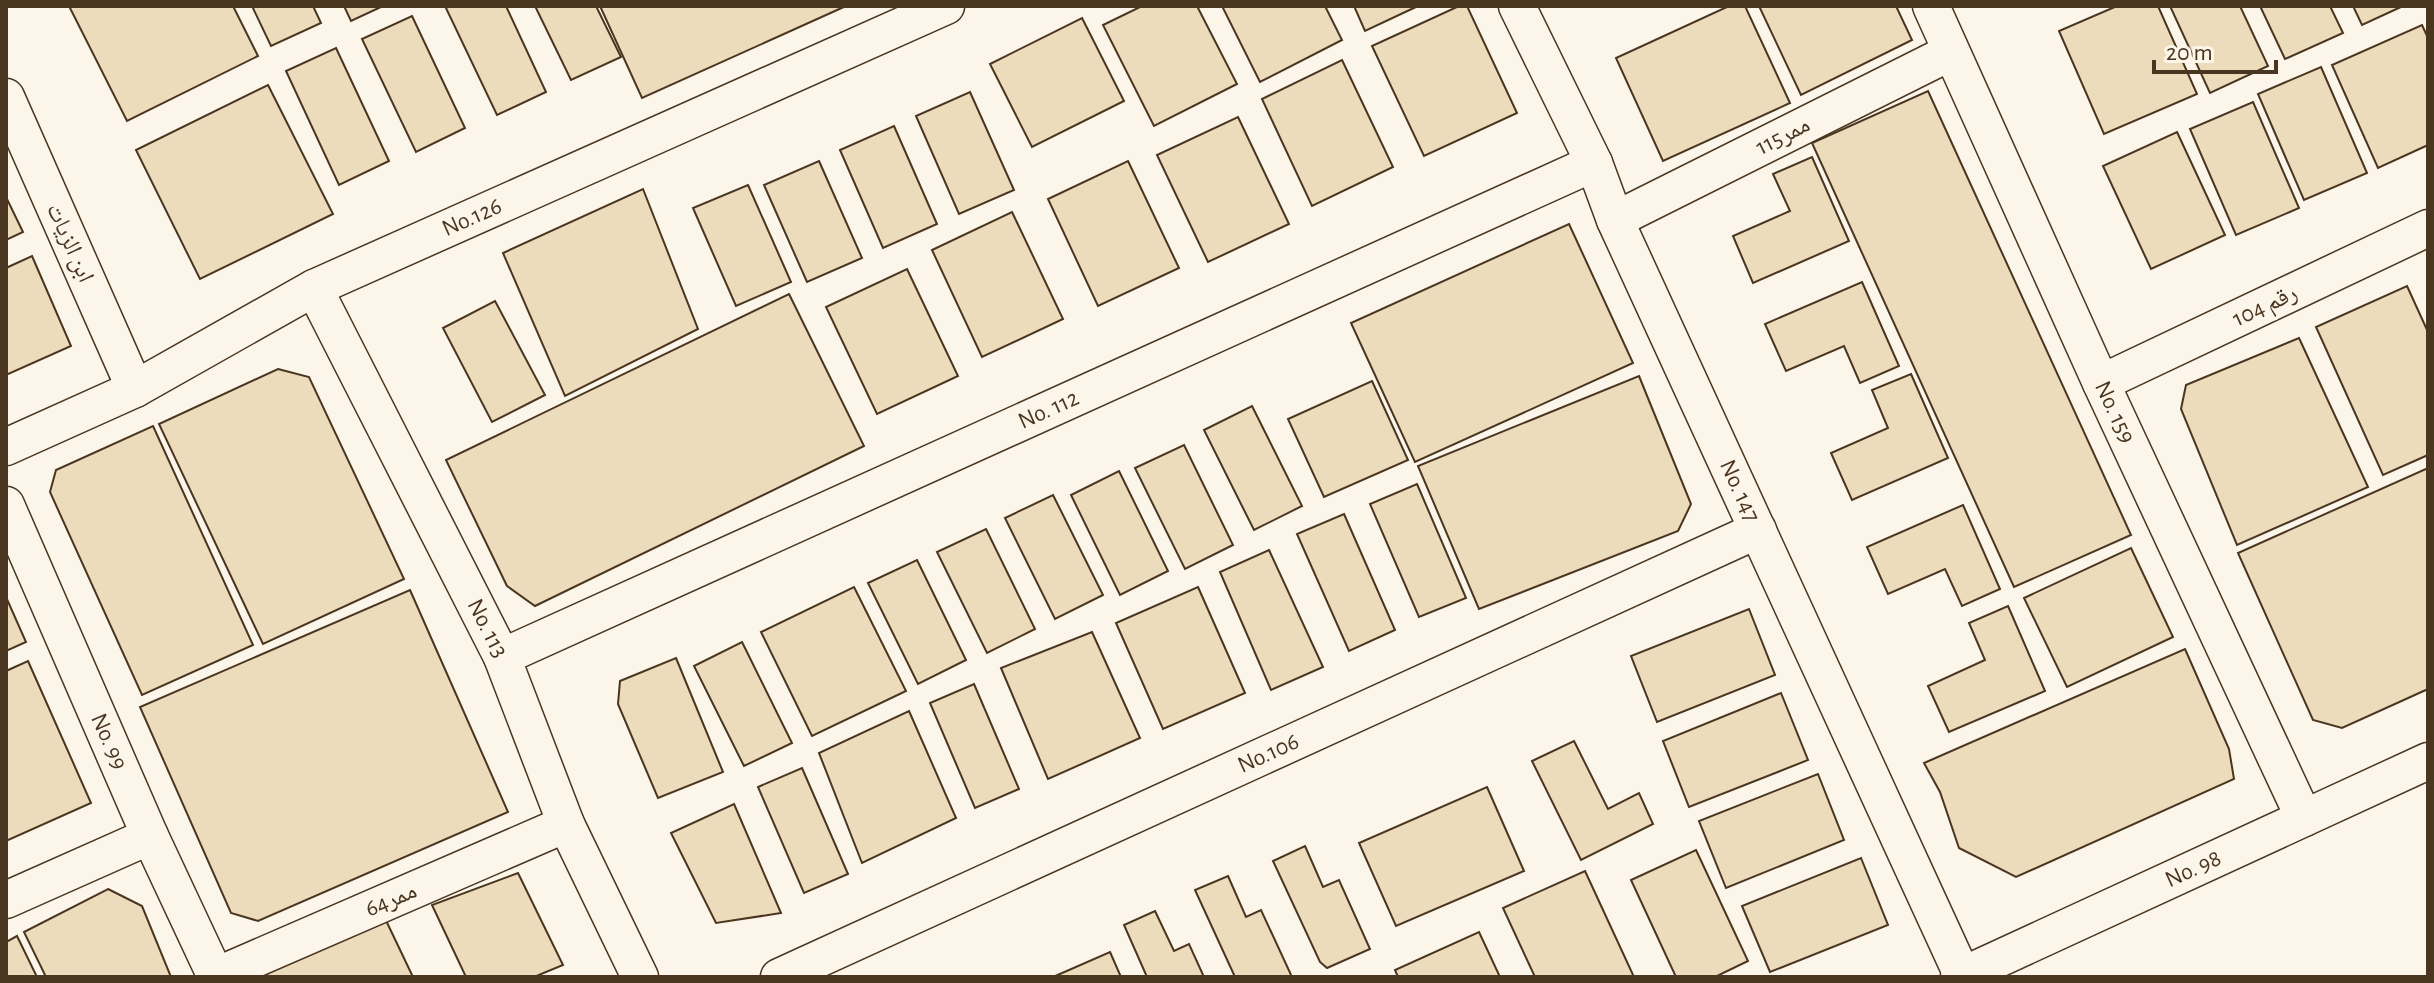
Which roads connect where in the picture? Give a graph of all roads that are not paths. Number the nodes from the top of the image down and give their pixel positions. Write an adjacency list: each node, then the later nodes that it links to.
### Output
1 (946, 6): 9 (street, No.126)
2 (1517, 6): 6 (street, No. 147)
3 (1931, 6): 4 (street, No. 159)
4 (1951, 52): 7 (street, ممر115); 10 (street, No. 159)
5 (6, 97): 11 (street, ابن الزيات)
6 (1594, 163): 7 (street, No. 147); 15 (street, No. 112)
7 (1615, 220): 14 (street, No. 147)
8 (2428, 228): 10 (street, رقم 104)
9 (314, 288): 11 (street, No.126); 15 (street, No. 113)
10 (2101, 383): 17 (street, No. 159)
11 (135, 389): 12 (street, No.126)
12 (6, 447)
13 (6, 505): 19 (street, No. 99)
14 (1758, 530): 23 (street, No.106); 24 (street, No. 147)
15 (502, 657): 18 (street, No. 113)
16 (2428, 761): 17 (street, No. 98)
17 (2304, 818): 24 (street, No. 98)
18 (566, 824): 21 (street, ممر64); 22 (street, No. 113)
19 (150, 836): 20 (street); 21 (street, No. 99)
20 (6, 900)
21 (216, 976)
22 (640, 977)
23 (779, 977)
24 (1961, 977)

